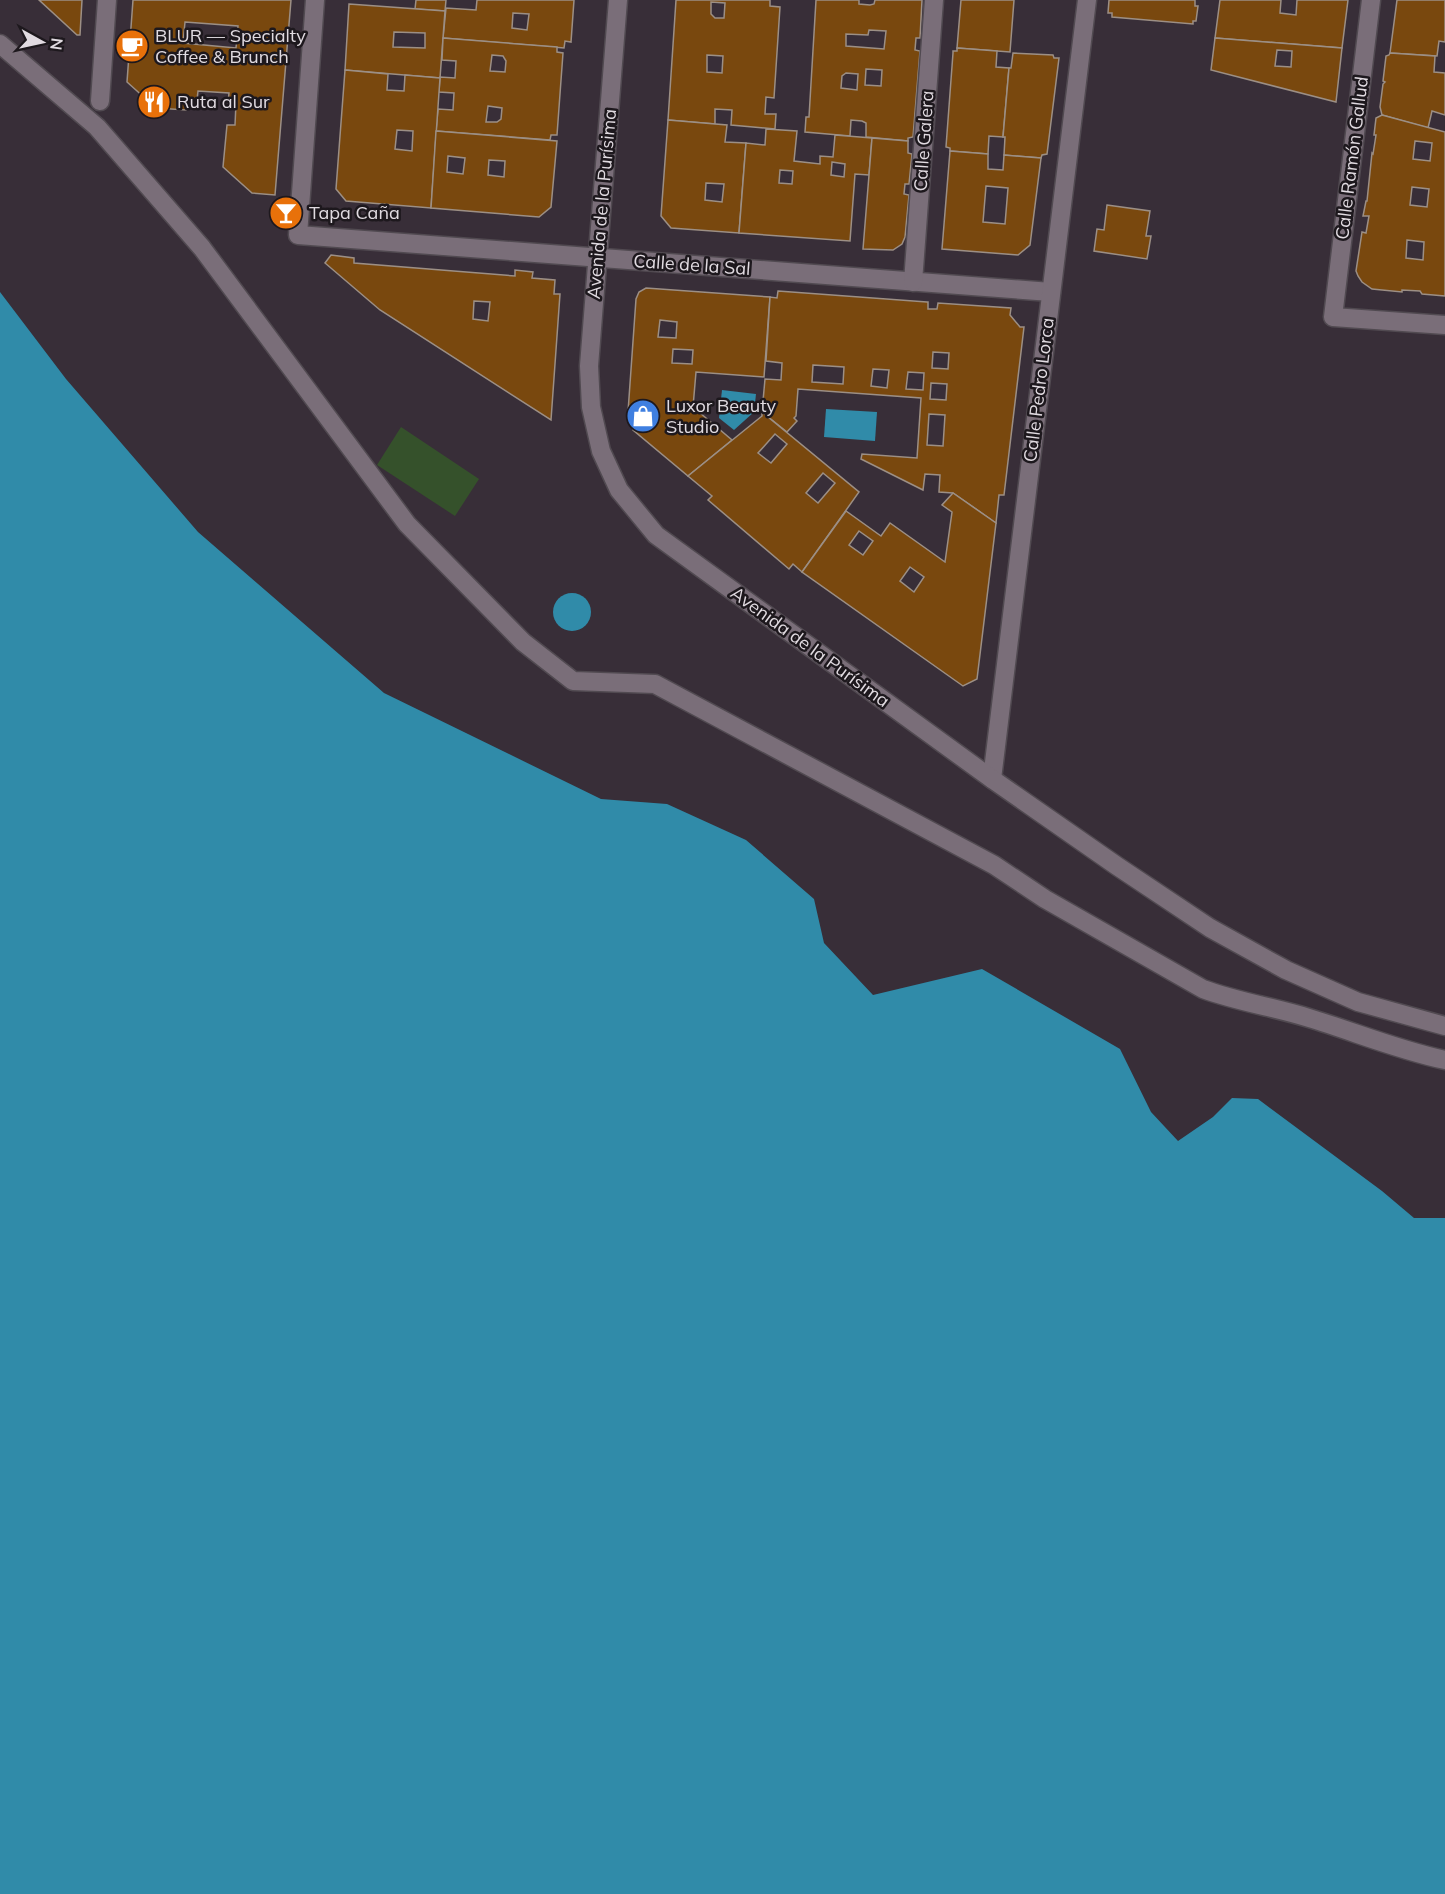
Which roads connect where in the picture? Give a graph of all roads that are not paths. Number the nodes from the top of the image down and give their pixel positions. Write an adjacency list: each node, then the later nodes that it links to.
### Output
1 (107, 0): 8 (street)
2 (315, 0): 9 (street, Calle de la Sal)
3 (618, 0): 9 (street, Avenida de la Purísima)
4 (934, 0): 10 (street, Calle Galera)
5 (1087, 0): 11 (street, Calle Pedro Lorca)
6 (1371, 0): 12 (street, Calle Ramón Gallud)
7 (0, 44): 8 (street)
8 (97, 128): 15 (street)
9 (597, 258): 10 (street, Calle de la Sal); 13 (street, Avenida de la Purísima)
10 (913, 282): 11 (street, Calle de la Sal)
11 (1051, 292): 13 (street, Calle Pedro Lorca)
12 (1445, 325)
13 (992, 779): 14 (street, Avenida de la Purísima)
14 (1445, 1026)
15 (1445, 1060)

